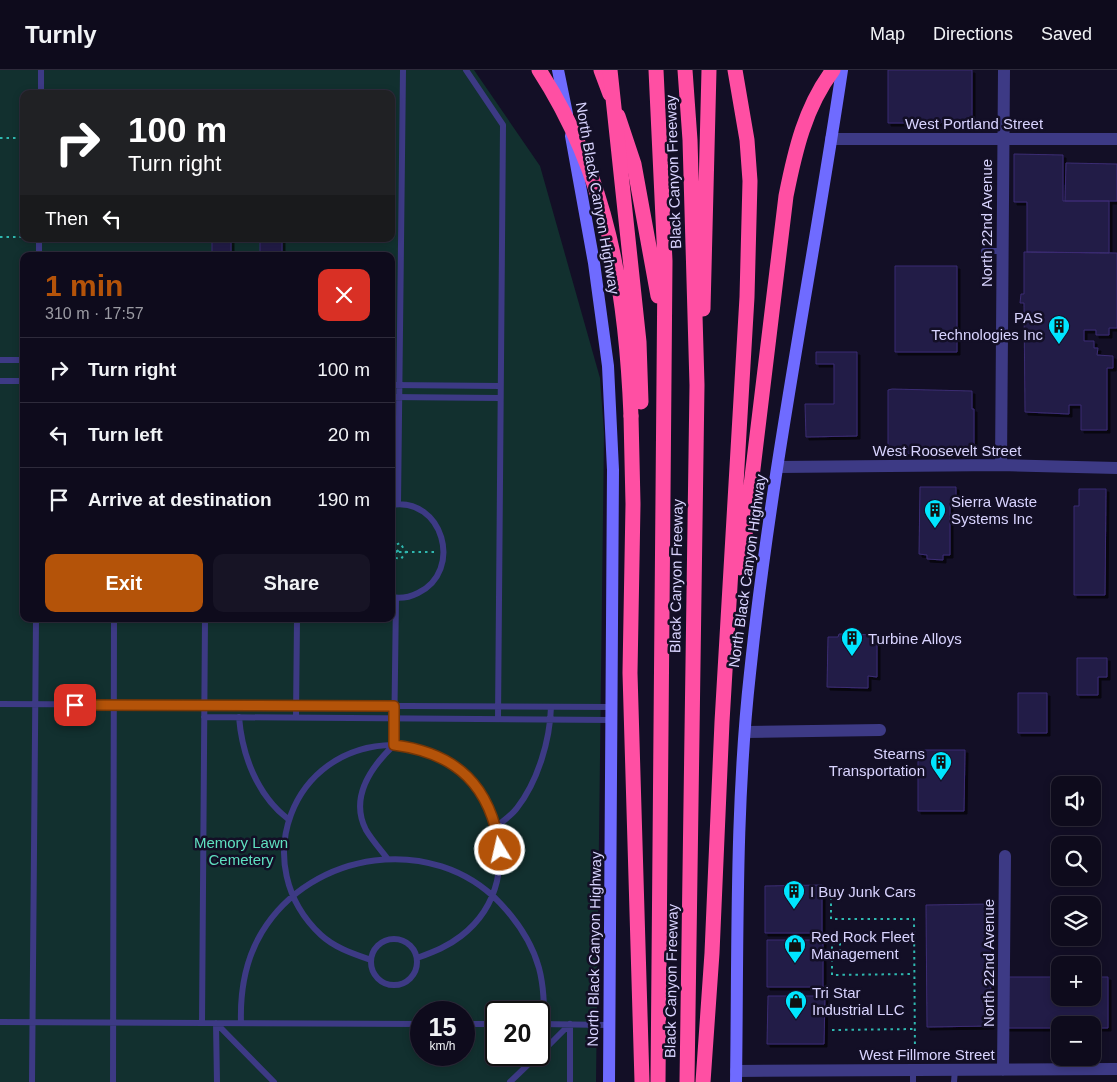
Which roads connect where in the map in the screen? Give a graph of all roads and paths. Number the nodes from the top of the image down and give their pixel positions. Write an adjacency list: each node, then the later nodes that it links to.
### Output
1 (41, 70): 15 (lane)
2 (403, 70): 30 (lane)
3 (466, 70): 32 (lane)
4 (539, 70): 35 (highway, bridge)
5 (558, 70): 60 (main road, North Black Canyon Highway)
6 (601, 70): 25 (highway)
7 (610, 70): 35 (highway, bridge)
8 (656, 70): 25 (highway, Black Canyon Freeway)
9 (685, 70): 31 (highway, Black Canyon Freeway)
10 (709, 70): 31 (highway)
11 (735, 70): 51 (highway)
12 (833, 70): 51 (highway)
13 (842, 70): 19 (main road, North Black Canyon Highway)
14 (1004, 70): 18 (street, North 22nd Avenue)
15 (41, 90)
16 (0, 138): 17 (path)
17 (20, 138)
18 (1003, 138): 19 (street, West Portland Street); 20 (street, West Portland Street); 23 (street, North 22nd Avenue)
19 (832, 139): 37 (main road, North Black Canyon Highway)
20 (1117, 139)
21 (0, 237): 22 (path)
22 (20, 237)
23 (1002, 251): 24 (lane); 36 (street, North 22nd Avenue)
24 (984, 252)
25 (665, 332): 110 (highway, Black Canyon Freeway)
26 (0, 360): 27 (lane)
27 (20, 360)
28 (0, 380): 29 (lane)
29 (20, 381)
30 (395, 385): 32 (lane); 33 (lane)
31 (697, 385): 111 (highway, Black Canyon Freeway)
32 (500, 386): 34 (lane)
33 (395, 398): 34 (lane)
34 (500, 398): 58 (lane)
35 (636, 416): 109 (highway)
36 (1001, 466): 37 (street, West Roosevelt Street); 38 (street, West Roosevelt Street)
37 (778, 467): 69 (main road, North Black Canyon Highway)
38 (1117, 468)
39 (395, 504): 43 (lane)
40 (395, 545): 42 (path)
41 (395, 552): 42 (path)
42 (406, 552): 43 (path); 44 (path)
43 (445, 552): 45 (lane)
44 (395, 558)
45 (395, 598)
46 (36, 622): 53 (lane)
47 (114, 622): 54 (lane)
48 (205, 622): 55 (lane)
49 (297, 622): 56 (lane)
50 (394, 622): 57 (lane)
51 (728, 633): 112 (highway)
52 (0, 704): 53 (lane)
53 (36, 705): 54 (lane); 84 (lane)
54 (114, 705): 55 (lane); 85 (lane)
55 (204, 705): 56 (lane); 61 (lane)
56 (296, 706): 57 (lane); 63 (lane)
57 (394, 706): 58 (lane); 64 (lane)
58 (499, 706): 59 (lane); 65 (lane)
59 (551, 707): 60 (lane); 66 (lane)
60 (612, 707): 67 (main road, North Black Canyon Highway)
61 (204, 717): 62 (lane); 86 (lane)
62 (239, 717): 63 (lane); 71 (lane)
63 (296, 718): 64 (lane)
64 (394, 718): 65 (lane); 70 (lane)
65 (498, 719): 66 (lane)
66 (551, 720): 67 (lane); 72 (lane)
67 (612, 720): 92 (main road, North Black Canyon Highway)
68 (880, 730): 69 (street)
69 (745, 732): 100 (main road, North Black Canyon Highway)
70 (394, 745): 71 (lane); 72 (lane); 74 (lane)
71 (288, 819): 76 (lane)
72 (497, 826): 75 (lane)
73 (1005, 856): 98 (street, North 22nd Avenue)
74 (387, 858): 75 (lane); 76 (lane)
75 (492, 895): 79 (lane); 82 (lane)
76 (292, 896): 80 (lane); 88 (lane)
77 (839, 897): 81 (path)
78 (840, 952): 81 (path)
79 (417, 958): 80 (lane); 80 (lane)
80 (371, 960)
81 (914, 974): 94 (path)
82 (544, 1001)
83 (0, 1022): 84 (lane)
84 (33, 1022): 85 (lane); 102 (lane)
85 (113, 1022): 86 (lane); 103 (lane)
86 (202, 1023): 87 (lane)
87 (216, 1023): 88 (lane); 104 (lane); 105 (lane)
88 (241, 1023): 89 (lane)
89 (410, 1024)
90 (550, 1024): 91 (lane)
91 (570, 1024): 92 (lane); 95 (lane); 107 (lane)
92 (609, 1025): 108 (main road, North Black Canyon Highway)
93 (832, 1030): 94 (path)
94 (915, 1030): 99 (path)
95 (550, 1044)
96 (527, 1066): 106 (lane)
97 (1117, 1069): 98 (street, West Fillmore Street)
98 (1003, 1070): 101 (street, West Fillmore Street)
99 (912, 1071): 100 (street, West Fillmore Street); 101 (street, West Fillmore Street)
100 (736, 1076)
101 (955, 1076)
102 (32, 1082)
103 (113, 1082)
104 (217, 1082)
105 (274, 1082)
106 (510, 1082)
107 (570, 1082)
108 (608, 1082)
109 (642, 1082)
110 (658, 1082)
111 (687, 1082)
112 (703, 1082)

